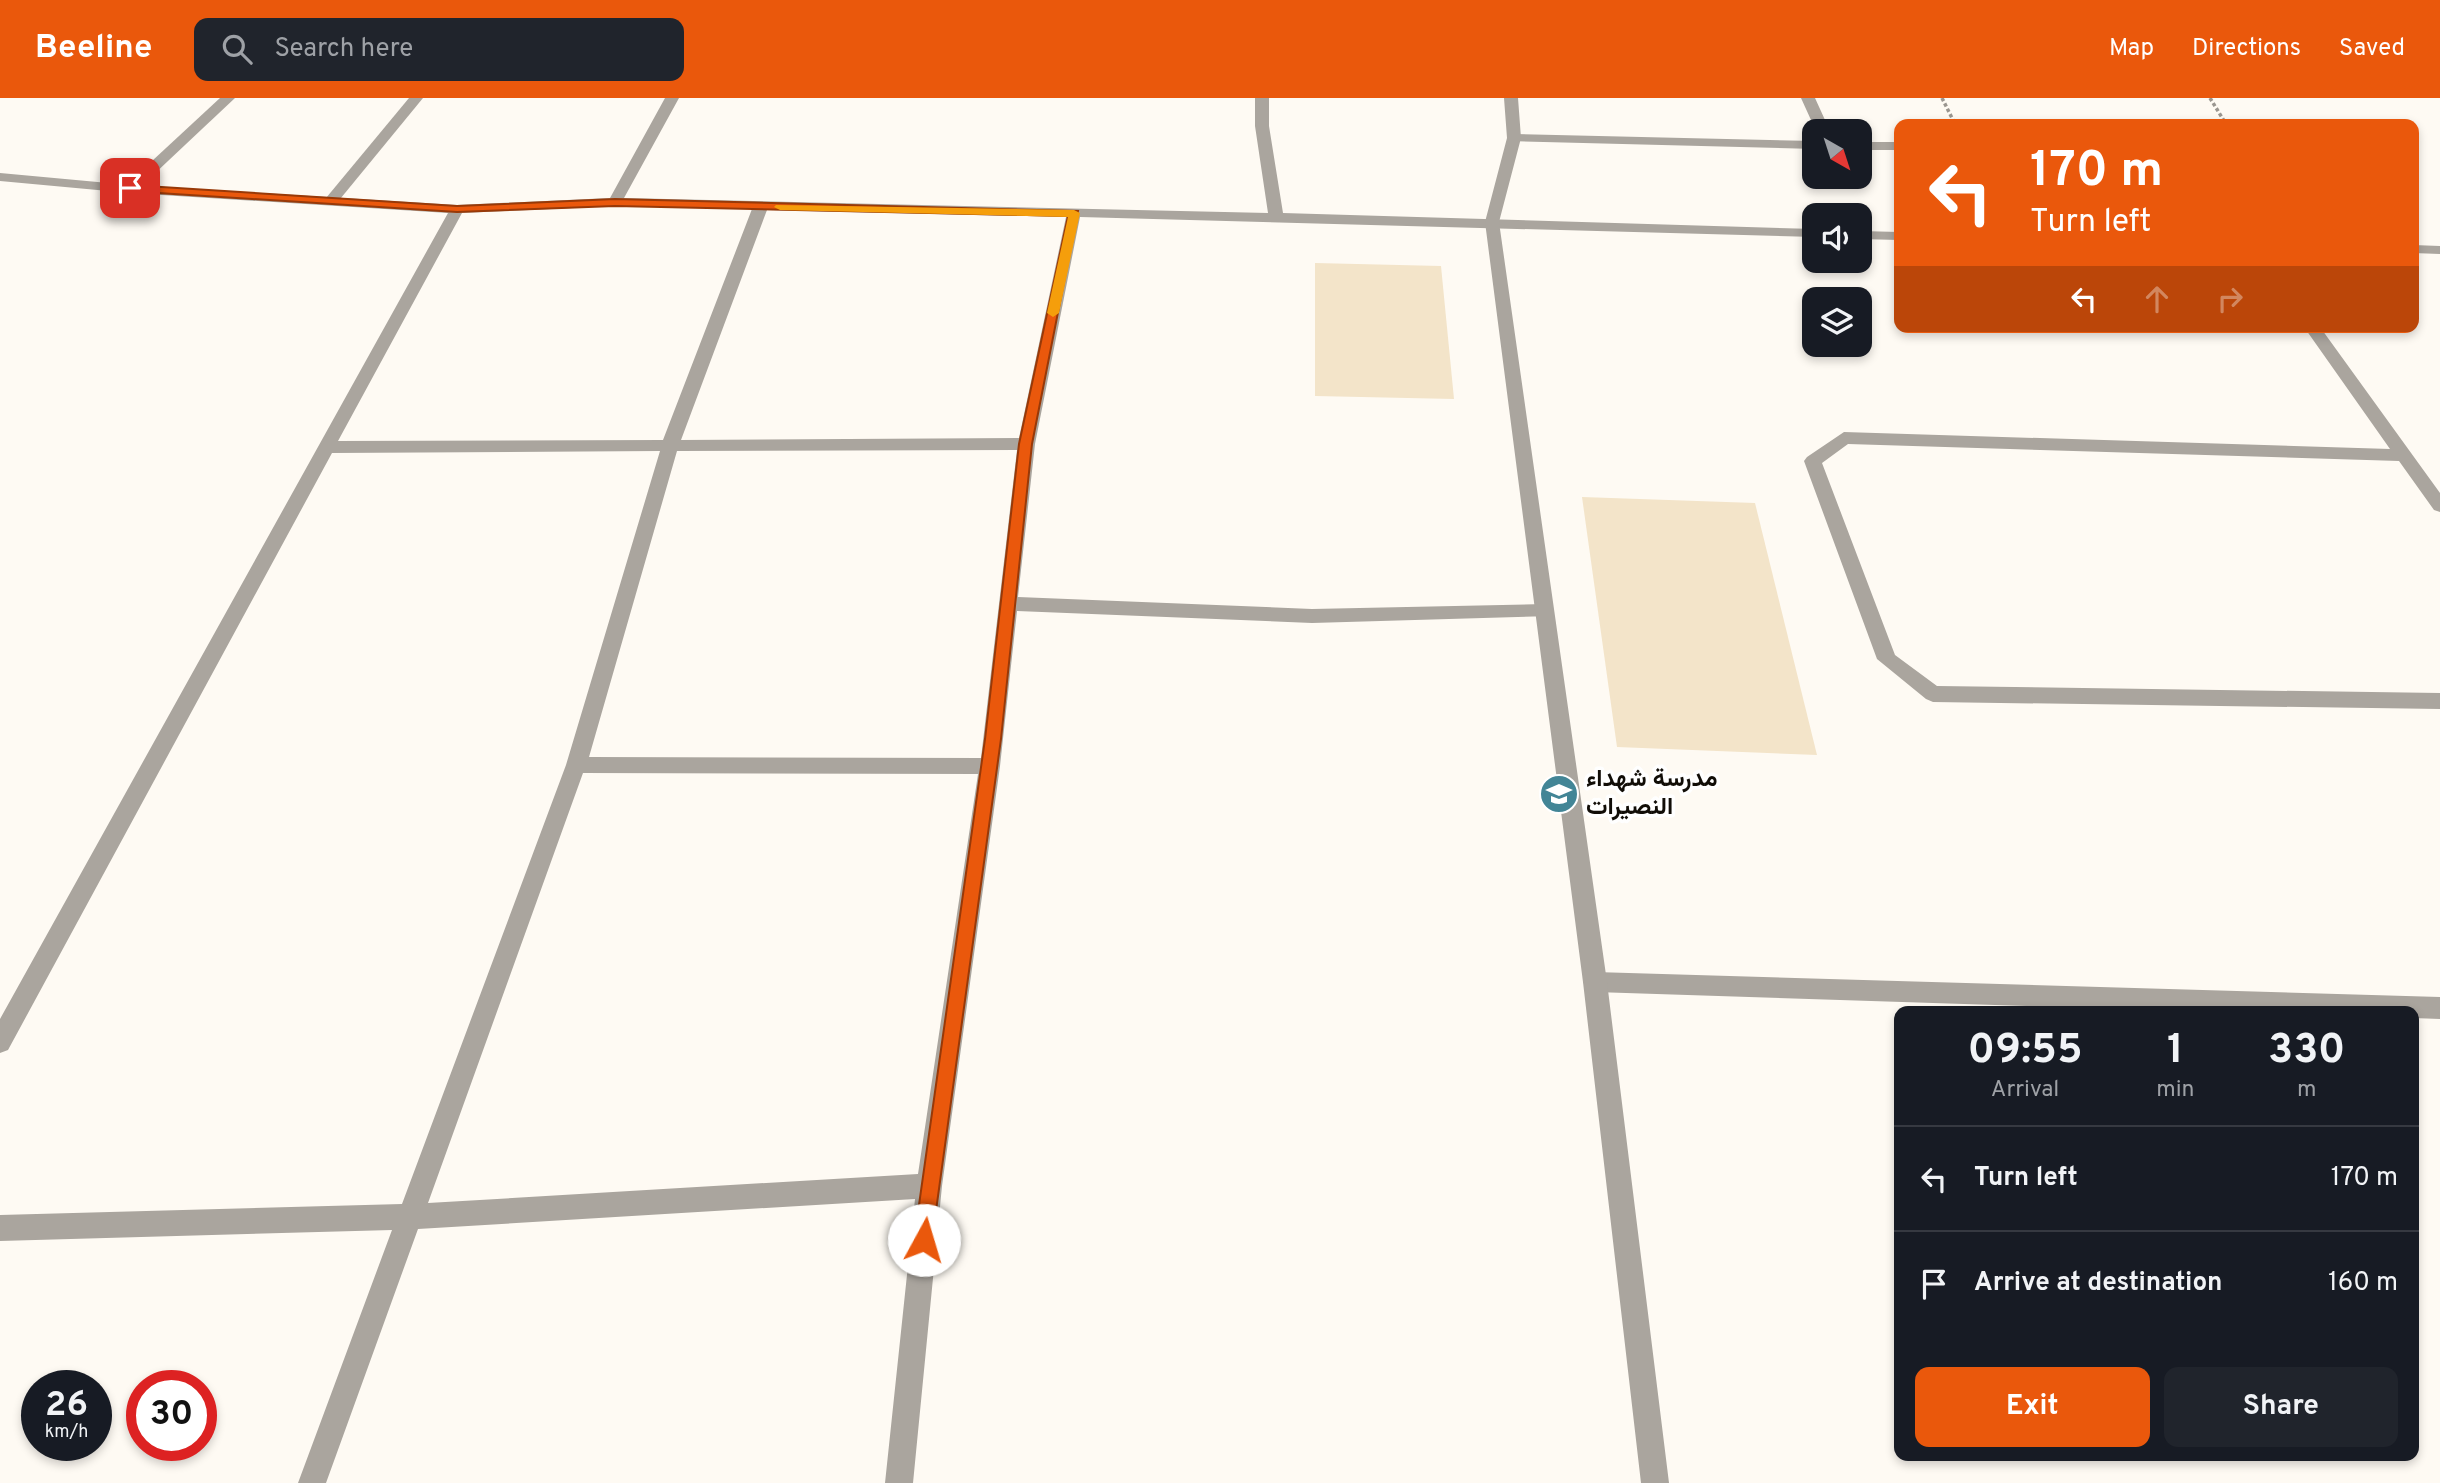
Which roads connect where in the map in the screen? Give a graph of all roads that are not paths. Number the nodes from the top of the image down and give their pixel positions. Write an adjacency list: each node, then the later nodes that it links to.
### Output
1 (228, 98): 13 (street)
2 (416, 98): 14 (street)
3 (672, 98): 15 (street)
4 (1262, 98): 19 (street)
5 (1511, 98): 8 (street)
6 (1808, 98): 7 (street)
7 (1818, 119)
8 (1514, 138): 9 (street); 20 (street)
9 (1802, 145)
10 (1872, 146): 11 (street)
11 (1894, 146)
12 (0, 177): 13 (street)
13 (130, 188): 14 (street)
14 (331, 201): 17 (street)
15 (615, 202): 16 (street); 17 (street)
16 (761, 206): 18 (street); 28 (street)
17 (457, 209): 29 (street)
18 (1074, 213): 19 (street); 27 (street)
19 (1276, 216): 20 (street)
20 (1492, 222): 21 (street); 33 (street)
21 (1802, 233)
22 (1872, 235): 23 (street)
23 (1894, 236)
24 (2419, 249): 25 (street)
25 (2440, 250)
26 (2316, 333): 30 (street)
27 (1026, 444): 28 (street); 32 (street)
28 (670, 445): 29 (street); 35 (street)
29 (327, 447): 41 (street)
30 (2403, 455): 31 (street); 34 (street)
31 (2440, 506)
32 (1010, 604): 33 (street); 36 (street)
33 (1545, 611): 37 (street)
34 (2440, 701)
35 (576, 765): 36 (street); 43 (street)
36 (990, 766): 42 (street)
37 (1595, 982): 38 (street); 47 (street)
38 (2375, 1006)
39 (2419, 1007): 40 (street)
40 (2440, 1008)
41 (0, 1042)
42 (929, 1186): 43 (street); 46 (street)
43 (411, 1217): 44 (street); 45 (street)
44 (0, 1228)
45 (312, 1483)
46 (899, 1483)
47 (1655, 1483)

